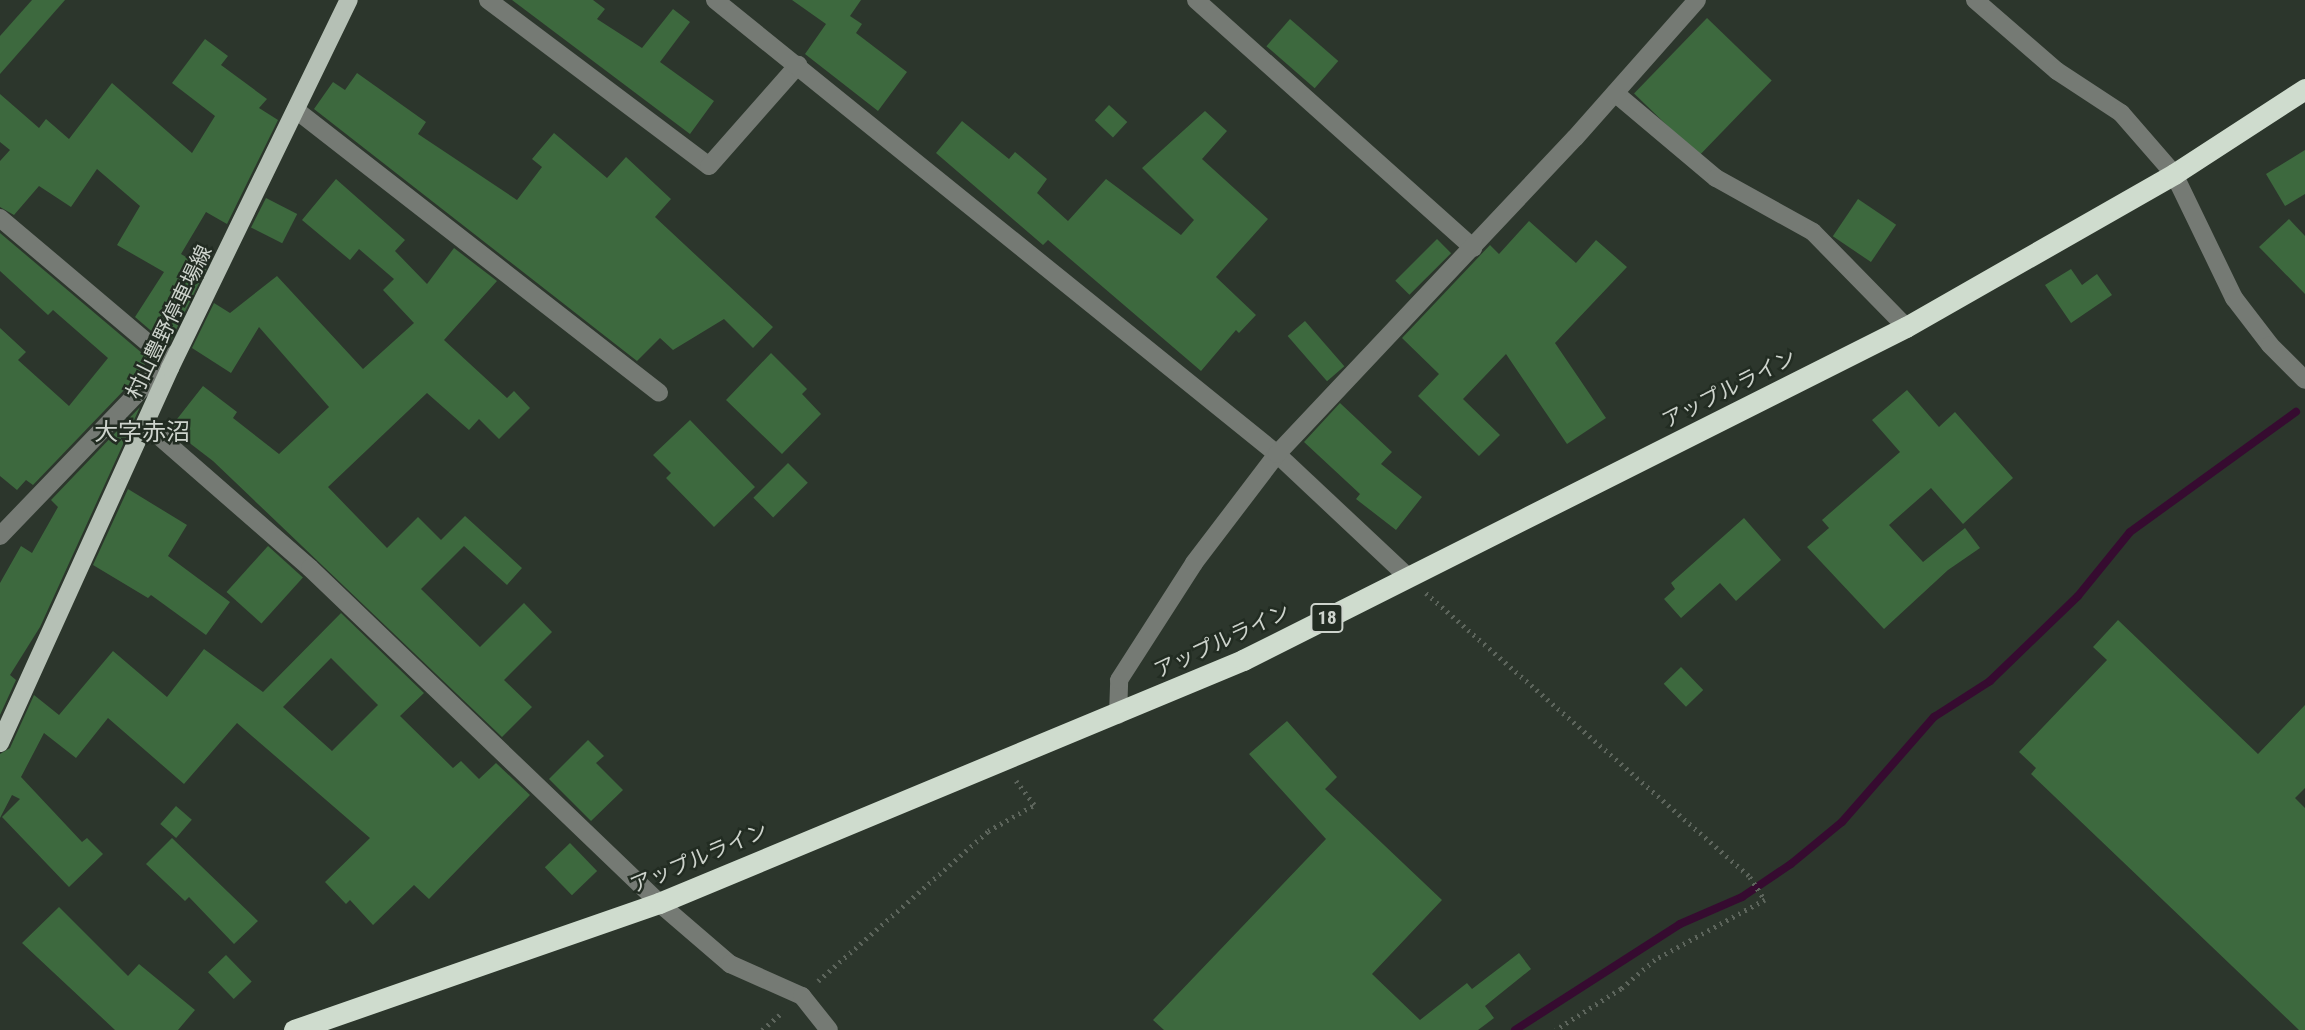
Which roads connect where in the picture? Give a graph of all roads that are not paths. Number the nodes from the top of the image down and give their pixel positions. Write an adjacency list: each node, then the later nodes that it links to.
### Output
1 (349, 0): 10 (main road, 村山豊野停車場線)
2 (488, 0): 7 (street)
3 (715, 0): 7 (street)
4 (1196, 0): 13 (street)
5 (1697, 0): 9 (street)
6 (1975, 0): 11 (street)
7 (798, 65): 20 (street)
8 (2305, 89): 11 (highway, アップルライン / 18)
9 (1615, 93): 13 (street); 14 (street)
10 (296, 110): 15 (main road, 村山豊野停車場線); 18 (street)
11 (2174, 174): 14 (highway, アップルライン / 18); 17 (street)
12 (0, 218): 16 (street)
13 (1472, 248): 20 (street)
14 (1906, 327): 22 (highway, アップルライン / 18)
15 (183, 346): 16 (street); 19 (main road, 村山豊野停車場線)
16 (168, 360): 21 (street)
17 (2305, 380)
18 (659, 393)
19 (145, 424): 24 (main road, 村山豊野停車場線); 25 (street)
20 (1277, 454): 22 (street); 23 (street)
21 (0, 536)
22 (1409, 578): 23 (highway, アップルライン / 18)
23 (1118, 715): 25 (highway, アップルライン / 18)
24 (0, 743)
25 (659, 903): 26 (highway, アップルライン / 18); 27 (street)
26 (294, 1030)
27 (829, 1030)

